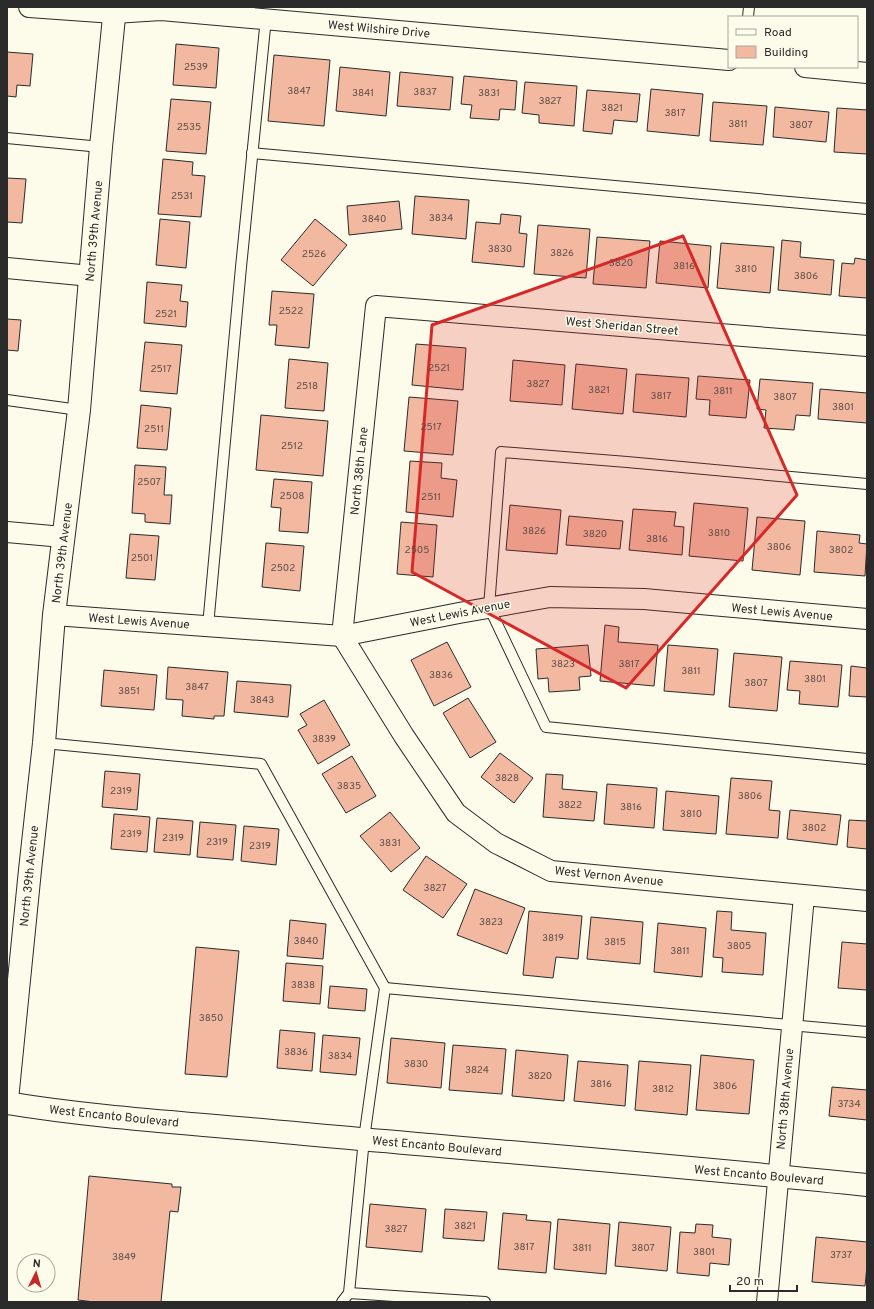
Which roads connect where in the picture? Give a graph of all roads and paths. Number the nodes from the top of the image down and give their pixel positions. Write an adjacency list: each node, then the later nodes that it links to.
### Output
1 (29, 7): 2 (street, West Wilshire Drive)
2 (115, 10): 3 (street, West Wilshire Drive); 8 (street, North 39th Avenue)
3 (266, 18): 4 (street, West Wilshire Drive); 9 (lane)
4 (728, 60)
5 (815, 68): 6 (street)
6 (867, 73)
7 (7, 138): 8 (lane)
8 (101, 147): 12 (street, North 39th Avenue)
9 (252, 153): 10 (lane); 23 (lane)
10 (867, 209)
11 (7, 268): 12 (street)
12 (91, 276): 16 (street, North 39th Avenue)
13 (376, 306): 14 (street, West Sheridan Street); 24 (street, North 38th Lane)
14 (867, 346)
15 (7, 400): 16 (lane)
16 (79, 410): 19 (street, North 39th Avenue)
17 (867, 484): 20 (lane)
18 (7, 532): 19 (street)
19 (64, 537): 21 (street, North 39th Avenue)
20 (489, 607): 22 (street, West Lewis Avenue); 24 (street, West Lewis Avenue); 26 (lane)
21 (54, 615): 23 (street, West Lewis Avenue); 25 (street, North 39th Avenue)
22 (867, 620)
23 (208, 626): 24 (street, West Lewis Avenue)
24 (342, 636): 27 (street, West Vernon Avenue)
25 (44, 743): 29 (lane); 32 (street, North 39th Avenue)
26 (867, 759)
27 (804, 896): 28 (street, West Vernon Avenue); 30 (street, North 38th Avenue)
28 (867, 901)
29 (386, 988): 30 (lane); 34 (lane)
30 (792, 1026): 31 (lane); 35 (street, North 38th Avenue)
31 (867, 1032)
32 (7, 1100)
33 (7, 1103): 34 (street, West Encanto Boulevard)
34 (364, 1139): 35 (street, West Encanto Boulevard); 37 (lane)
35 (779, 1176): 36 (street, West Encanto Boulevard); 40 (street, North 38th Avenue)
36 (867, 1185)
37 (349, 1293): 38 (lane); 39 (lane)
38 (342, 1302)
39 (485, 1302)
40 (767, 1302)

